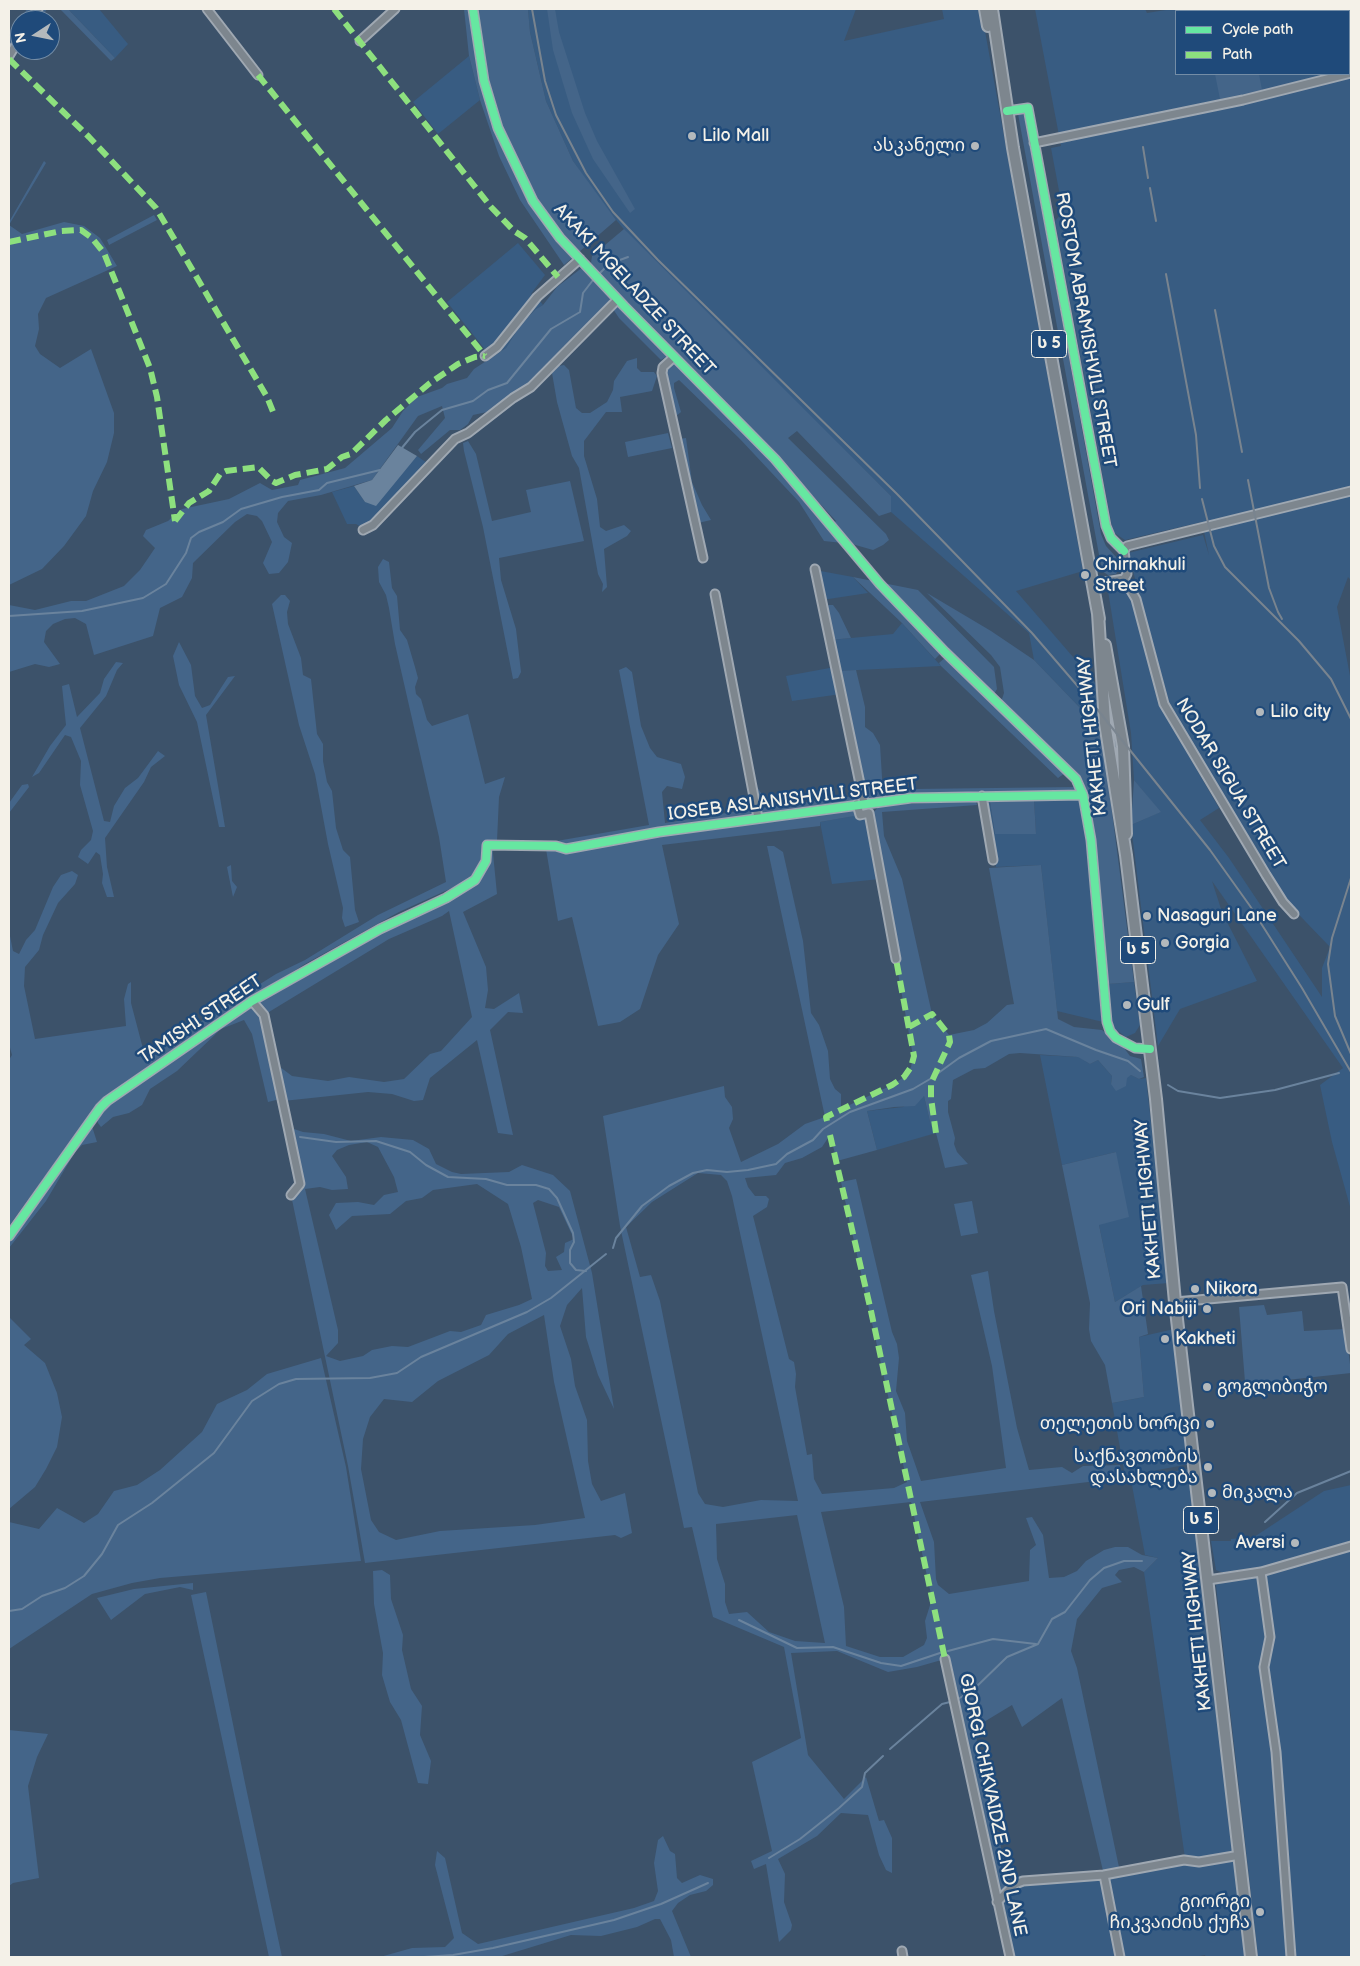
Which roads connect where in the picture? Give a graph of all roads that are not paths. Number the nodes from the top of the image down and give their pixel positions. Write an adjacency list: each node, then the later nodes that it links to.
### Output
1 (207, 9): 7 (street)
2 (395, 9): 6 (street)
3 (473, 9): 11 (street, AKAKI MGELADZE STREET)
4 (985, 9): 9 (highway, KAKHETI HIGHWAY / ს 5)
5 (992, 9): 9 (highway, KAKHETI HIGHWAY / ს 5)
6 (360, 40)
7 (258, 75)
8 (1343, 75): 10 (street)
9 (1006, 107): 10 (street, ROSTOM ABRAMISHVILI STREET); 21 (highway, KAKHETI HIGHWAY / ს 5)
10 (1034, 143): 17 (street, ROSTOM ABRAMISHVILI STREET)
11 (580, 259): 12 (street, AKAKI MGELADZE STREET); 13 (street)
12 (617, 300): 14 (street, AKAKI MGELADZE STREET); 16 (street)
13 (485, 356)
14 (674, 357): 18 (street); 24 (street, AKAKI MGELADZE STREET)
15 (1351, 491): 17 (street)
16 (363, 530)
17 (1124, 551): 20 (street)
18 (703, 558)
19 (815, 569): 27 (street)
20 (1124, 579): 21 (street); 33 (street, NODAR SIGUA STREET)
21 (1093, 584): 23 (highway, KAKHETI HIGHWAY / ს 5)
22 (715, 594): 29 (street)
23 (1098, 613): 31 (highway, KAKHETI HIGHWAY / ს 5); 31 (highway, KAKHETI HIGHWAY / ს 5)
24 (1083, 795): 25 (street, IOSEB ASLANISHVILI STREET); 36 (street)
25 (982, 796): 26 (street, IOSEB ASLANISHVILI STREET); 32 (street)
26 (875, 801): 27 (street, IOSEB ASLANISHVILI STREET); 28 (street)
27 (861, 803): 28 (street); 29 (street, IOSEB ASLANISHVILI STREET)
28 (869, 813): 34 (street)
29 (758, 818): 30 (street, IOSEB ASLANISHVILI STREET)
30 (492, 844): 35 (street, TAMISHI STREET)
31 (1126, 855): 36 (highway, KAKHETI HIGHWAY / ს 5)
32 (993, 860)
33 (1294, 914)
34 (896, 959)
35 (252, 1001): 37 (street); 38 (street, TAMISHI STREET)
36 (1150, 1049): 39 (highway, KAKHETI HIGHWAY / ს 5)
37 (291, 1195)
38 (9, 1236)
39 (1175, 1302): 40 (street); 43 (highway, KAKHETI HIGHWAY / ს 5)
40 (1351, 1350)
41 (1351, 1546): 42 (street)
42 (1261, 1572): 43 (street); 51 (street)
43 (1208, 1580): 45 (highway, KAKHETI HIGHWAY / ს 5)
44 (945, 1659): 47 (street, GIORGI CHIKVAIDZE 2ND LANE)
45 (1240, 1855): 46 (street); 50 (highway, KAKHETI HIGHWAY / ს 5)
46 (1104, 1875): 47 (street); 49 (street)
47 (997, 1902): 48 (street, GIORGI CHIKVAIDZE 2ND LANE)
48 (1010, 1957)
49 (1120, 1957)
50 (1252, 1957)
51 (1291, 1957)

